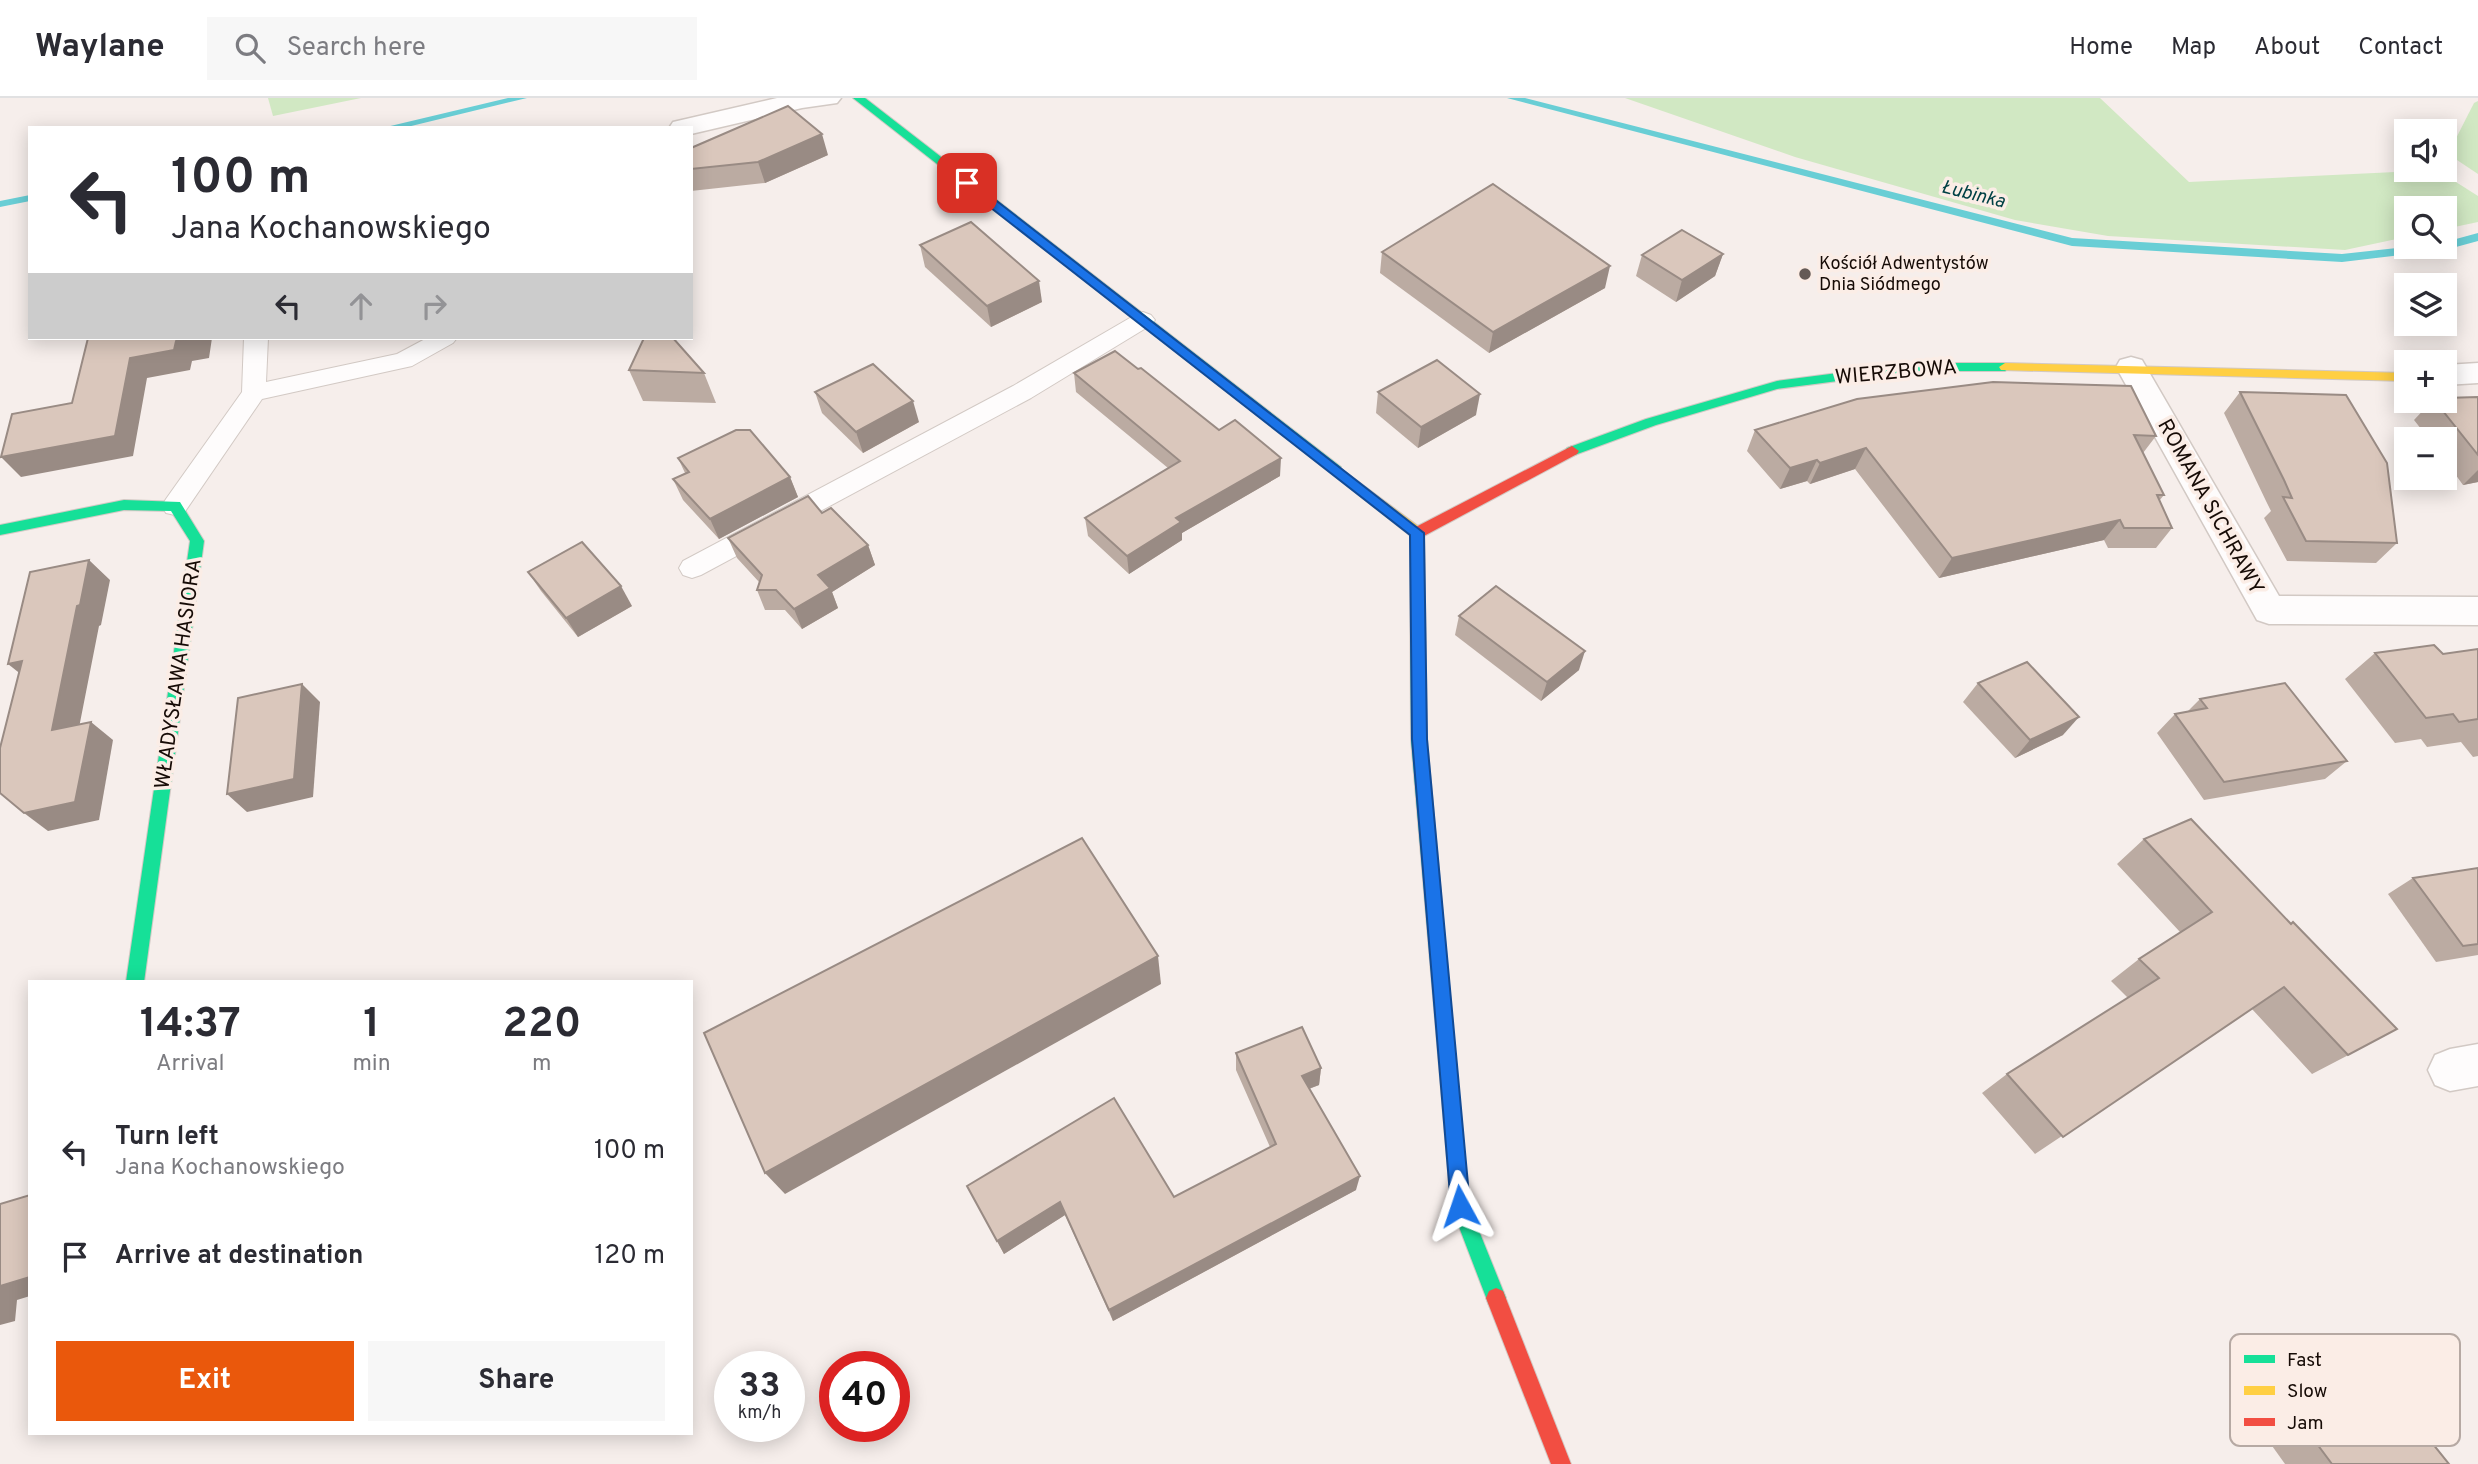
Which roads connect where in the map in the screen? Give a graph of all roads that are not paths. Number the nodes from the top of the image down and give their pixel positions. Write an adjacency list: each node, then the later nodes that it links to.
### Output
1 (828, 98): 3 (street)
2 (858, 98): 4 (street)
3 (691, 126)
4 (1143, 320): 14 (street); 15 (lane)
5 (256, 340): 11 (lane)
6 (441, 340): 11 (lane)
7 (2131, 367): 10 (street, WIERZBOWA); 14 (street, WIERZBOWA); 16 (street, ROMANA SICHRAWY)
8 (2478, 373): 9 (street)
9 (2457, 374)
10 (2394, 377)
11 (254, 393): 12 (lane)
12 (174, 506): 13 (street); 17 (street, WŁADYSŁAWA HASIORA)
13 (0, 530)
14 (1417, 533): 18 (street)
15 (692, 568)
16 (2478, 611)
17 (135, 980)
18 (1561, 1464)

